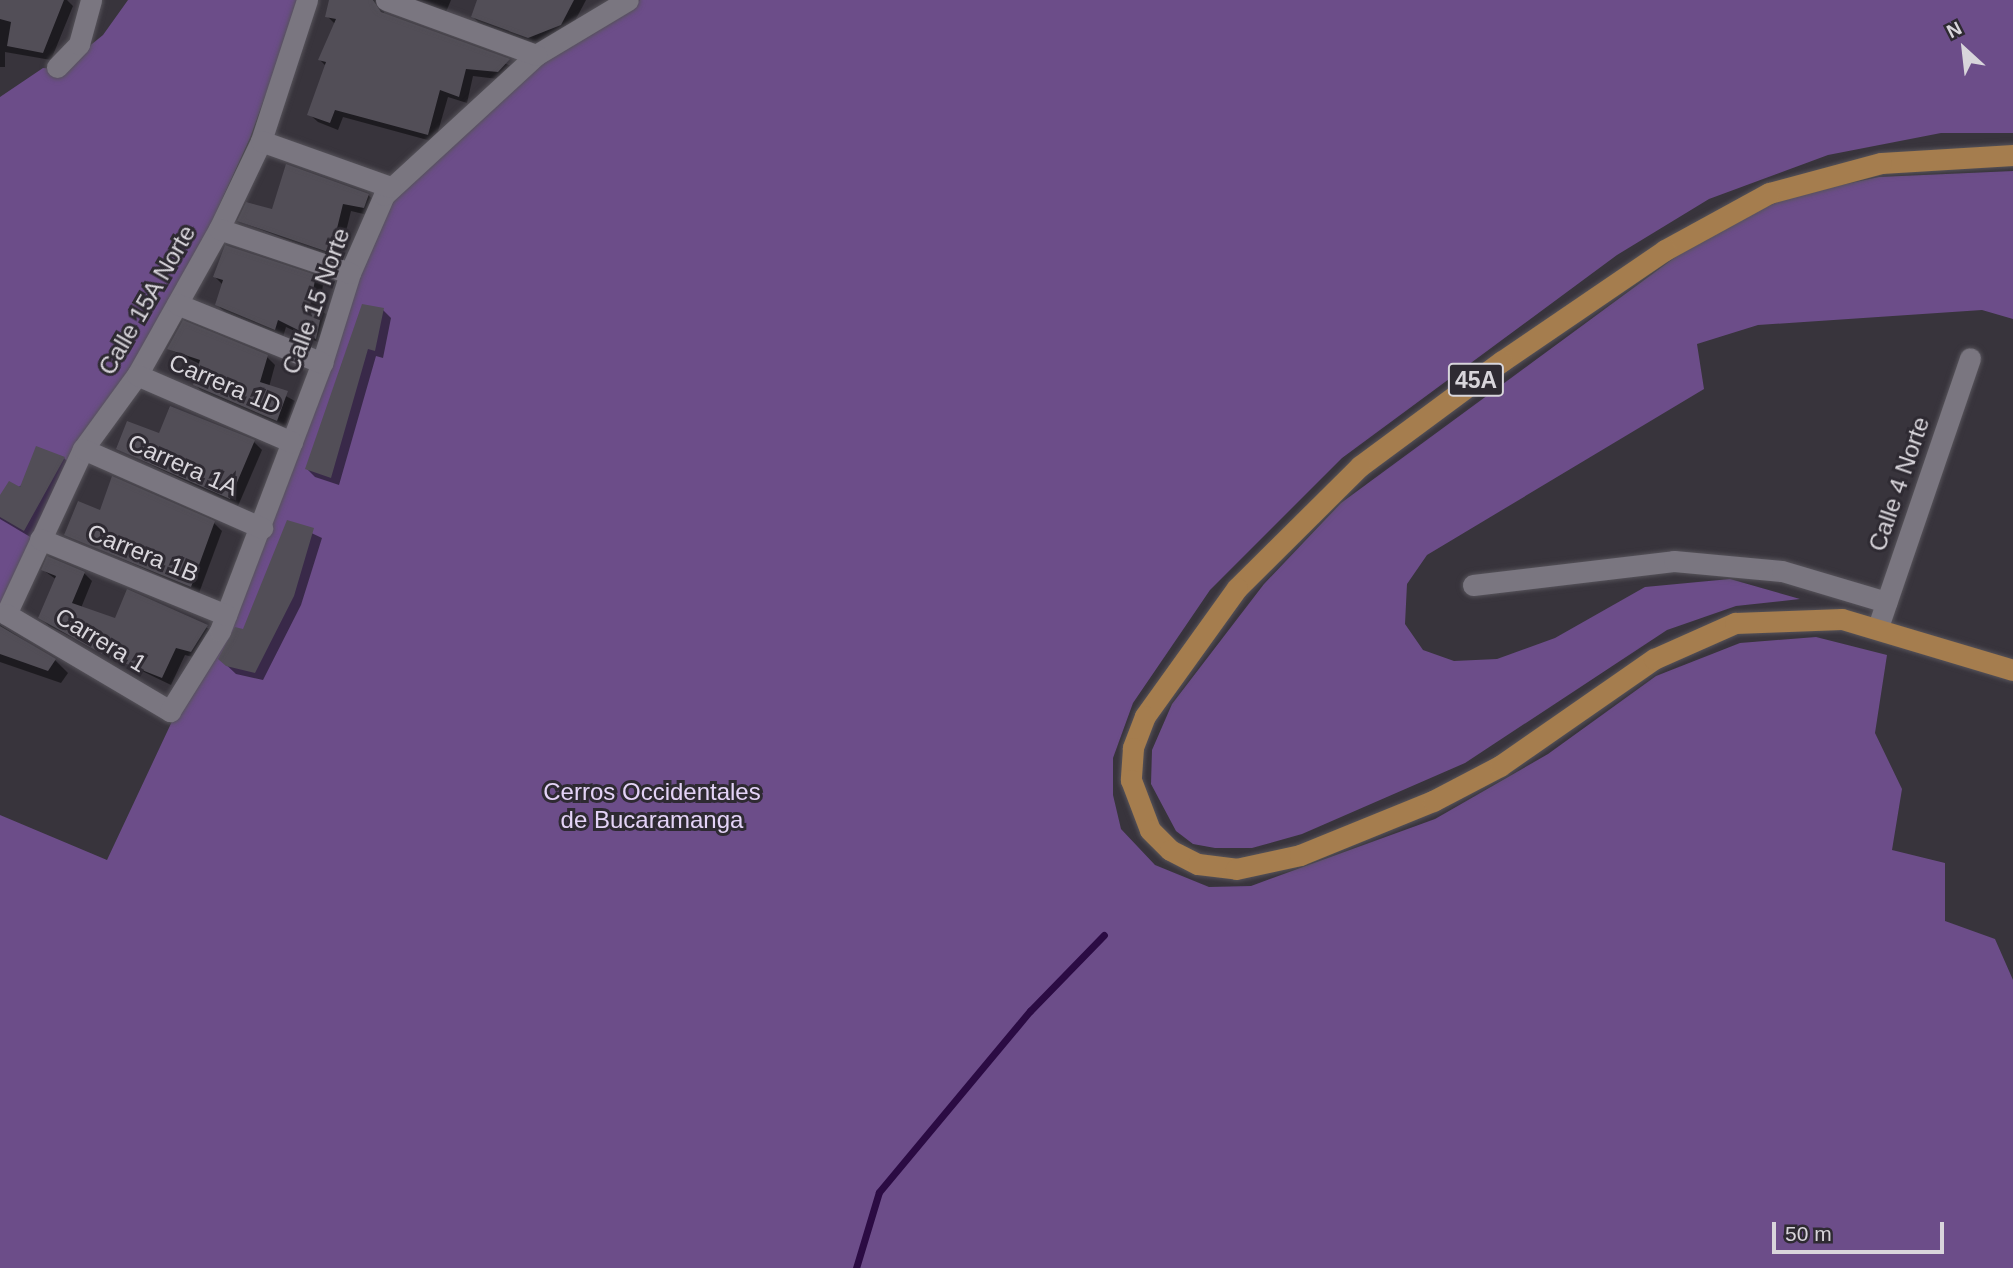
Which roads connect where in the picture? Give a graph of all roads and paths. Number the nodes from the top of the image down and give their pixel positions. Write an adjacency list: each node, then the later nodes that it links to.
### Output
1 (91, 0): 6 (street)
2 (307, 0): 7 (street, Calle 15A Norte)
3 (386, 0): 5 (street)
4 (628, 0): 5 (street, Calle 15 Norte)
5 (537, 55): 9 (street, Calle 15 Norte)
6 (57, 67)
7 (261, 141): 9 (street); 10 (street, Calle 15A Norte)
8 (2013, 155): 24 (main road, 45A)
9 (390, 187): 11 (street, Calle 15 Norte)
10 (219, 229): 11 (street); 12 (street, Calle 15A Norte)
11 (349, 273): 14 (street, Calle 15 Norte)
12 (177, 304): 14 (street); 15 (street, Calle 15A Norte)
13 (1970, 358): 21 (street, Calle 4 Norte)
14 (322, 363): 16 (street, Calle 15 Norte)
15 (137, 376): 16 (street, Carrera 1D); 17 (street, Calle 15A Norte)
16 (292, 442): 18 (street, Calle 15 Norte)
17 (83, 449): 18 (street, Carrera 1A); 19 (street, Calle 15A Norte)
18 (262, 528): 23 (street, Calle 15 Norte)
19 (40, 539): 22 (street, Calle 15A Norte); 23 (street, Carrera 1B)
20 (1473, 585): 21 (street)
21 (1886, 602): 24 (street, Calle 4 Norte)
22 (6, 614): 26 (street, Carrera 1)
23 (226, 615): 26 (street, Calle 15 Norte)
24 (1878, 627): 25 (main road, 45A)
25 (2012, 667)
26 (170, 711)

